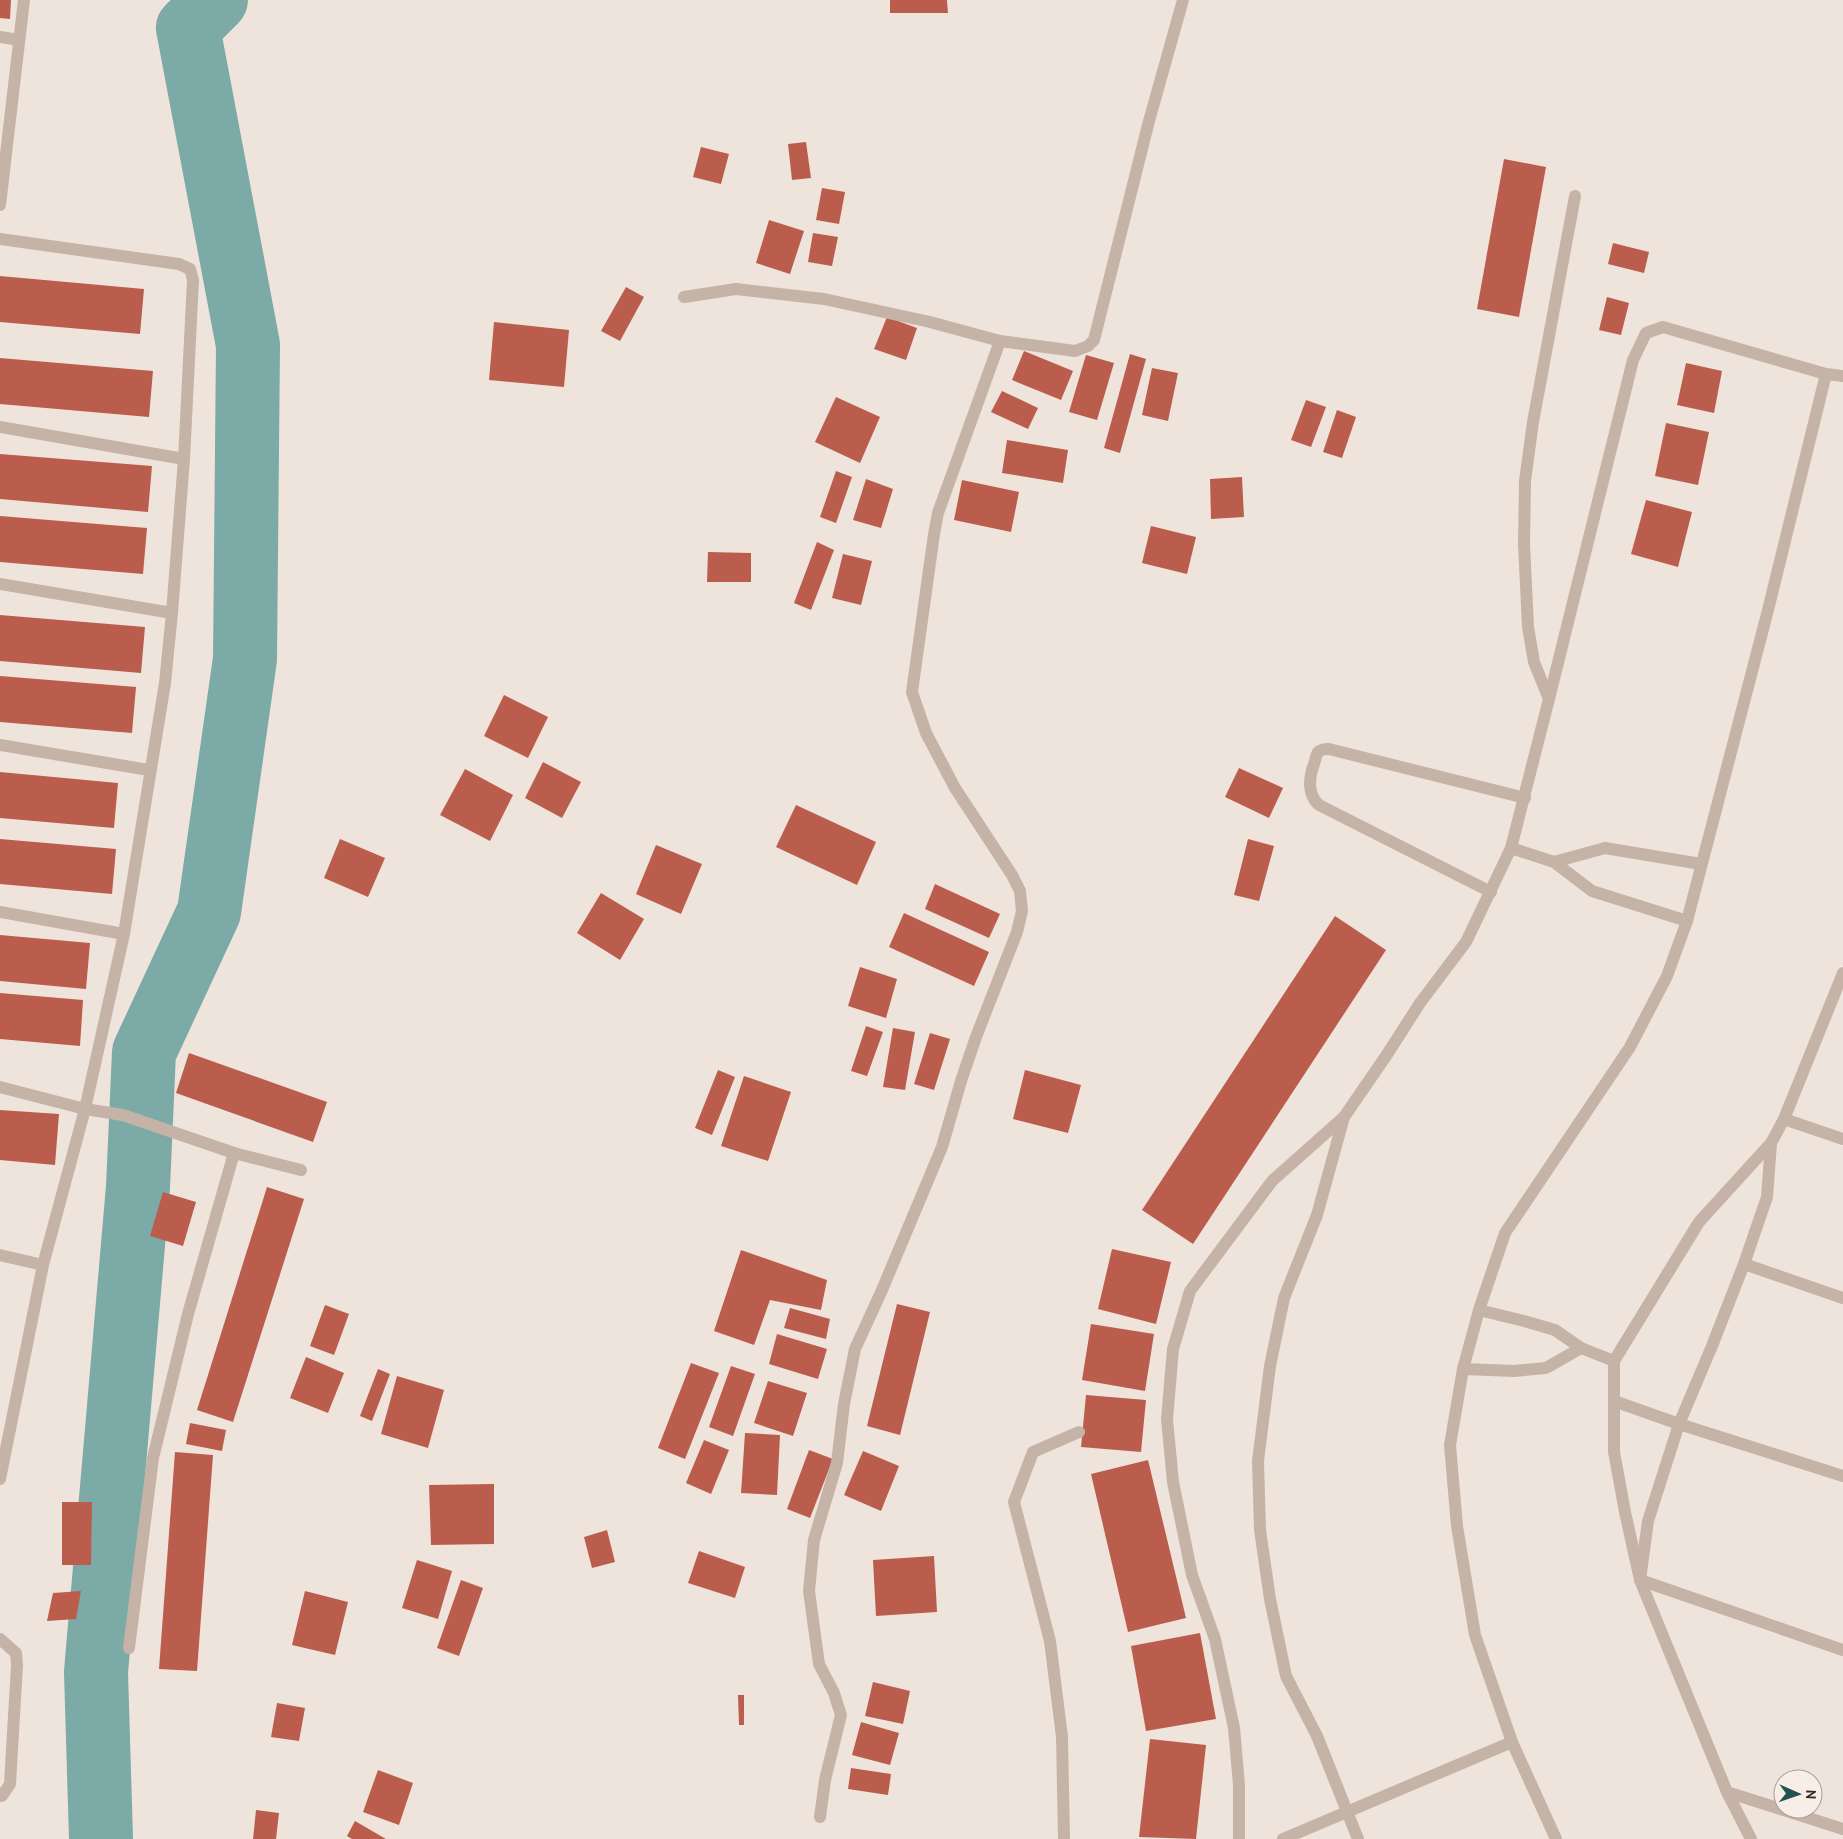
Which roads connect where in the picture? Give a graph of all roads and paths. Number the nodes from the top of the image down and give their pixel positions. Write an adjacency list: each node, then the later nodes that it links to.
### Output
1 (24, 0): 4 (street)
2 (1183, 0): 9 (street)
3 (0, 37): 4 (street)
4 (19, 40): 6 (street)
5 (1575, 196): 16 (street)
6 (0, 205)
7 (0, 239): 13 (street)
8 (684, 297): 9 (street)
9 (1000, 341): 57 (street)
10 (1826, 374): 11 (street); 16 (street); 22 (street)
11 (1843, 376)
12 (0, 427): 13 (street)
13 (184, 459): 15 (street)
14 (0, 584): 15 (street)
15 (172, 613): 18 (street)
16 (1549, 699): 19 (street)
17 (0, 745): 18 (street)
18 (149, 770): 26 (street)
19 (1525, 798): 20 (street); 23 (street)
20 (1511, 848): 21 (street); 23 (street)
21 (1554, 862): 22 (street); 25 (street)
22 (1700, 864): 25 (street)
23 (1491, 892): 30 (street)
24 (0, 912): 26 (street)
25 (1687, 921): 40 (street)
26 (124, 934): 29 (street)
27 (1843, 973): 31 (street)
28 (0, 1087): 29 (street)
29 (85, 1109): 34 (street); 38 (street)
30 (1344, 1117): 56 (street); 60 (street)
31 (1784, 1119): 32 (street); 33 (street)
32 (1843, 1139)
33 (1771, 1143): 37 (street); 42 (street)
34 (234, 1153): 35 (street); 51 (street)
35 (300, 1170)
36 (0, 1255): 38 (street)
37 (1744, 1264): 39 (street); 45 (street)
38 (43, 1265): 48 (street)
39 (1843, 1298)
40 (1479, 1310): 41 (street); 43 (street)
41 (1581, 1348): 42 (street); 43 (street)
42 (1614, 1361): 44 (street)
43 (1463, 1369): 53 (street)
44 (1614, 1401): 45 (street); 49 (street)
45 (1679, 1424): 47 (street); 49 (street)
46 (1079, 1432): 59 (street)
47 (1843, 1476)
48 (0, 1479)
49 (1640, 1580): 52 (street); 54 (street)
50 (0, 1639): 55 (street)
51 (129, 1648)
52 (1843, 1650)
53 (1512, 1742): 56 (street); 63 (street)
54 (1727, 1792): 58 (street); 64 (street)
55 (0, 1796)
56 (1346, 1812): 61 (street); 62 (street)
57 (820, 1817)
58 (1843, 1829)
59 (1064, 1839)
60 (1239, 1839)
61 (1283, 1839)
62 (1358, 1839)
63 (1556, 1839)
64 (1751, 1839)

